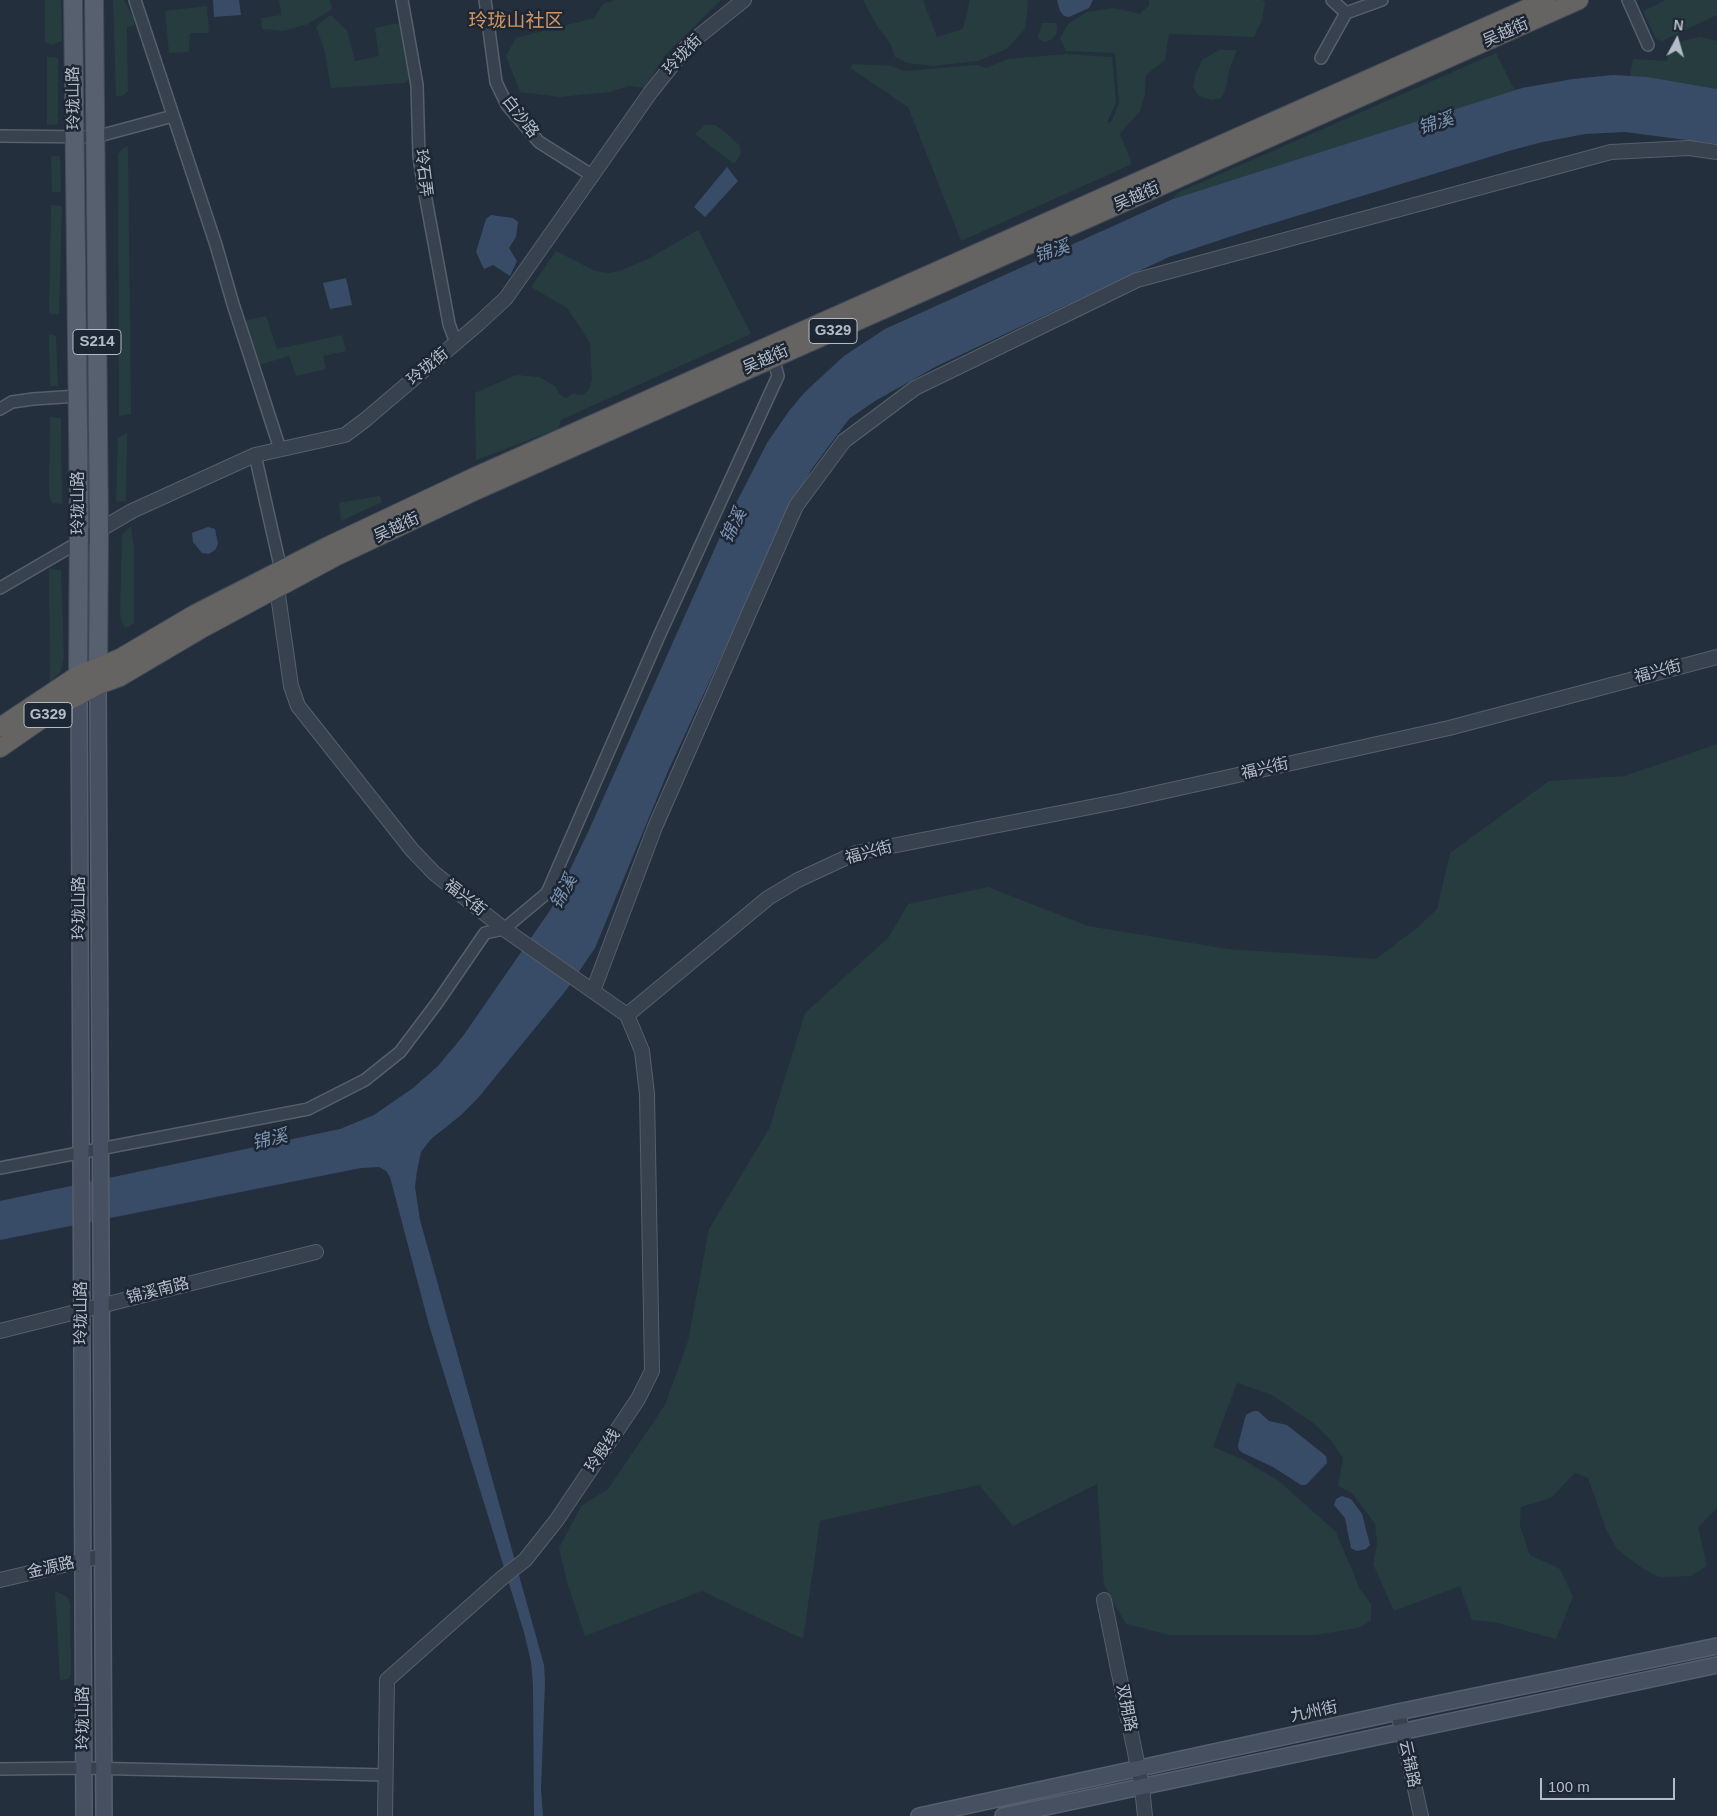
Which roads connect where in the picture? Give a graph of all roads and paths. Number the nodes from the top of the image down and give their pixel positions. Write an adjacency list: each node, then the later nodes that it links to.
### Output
1 (73, 0): 17 (main road, 玲珑山路 / S214)
2 (94, 0): 18 (main road, 玲珑山路 / S214)
3 (135, 0): 15 (street)
4 (402, 0): 21 (street, 玲石弄)
5 (485, 0): 20 (street, 白沙路)
6 (744, 0): 20 (street, 玲珑街)
7 (1332, 0): 12 (street)
8 (1382, 0): 12 (street)
9 (1546, 0): 29 (highway, 吴越街 / G329)
10 (1579, 0): 22 (highway, 吴越街 / G329)
11 (1628, 0): 13 (street)
12 (1346, 13): 14 (street)
13 (1648, 45)
14 (1321, 58)
15 (173, 116): 18 (street); 25 (street)
16 (0, 136): 17 (street)
17 (75, 136): 18 (street); 23 (main road, 玲珑山路 / S214)
18 (95, 137): 27 (main road, 玲珑山路 / S214)
19 (1717, 152): 39 (street)
20 (592, 176): 21 (street, 玲珑街)
21 (456, 343): 25 (street, 玲珑街)
22 (773, 357): 31 (highway, 吴越街 / G329); 38 (street)
23 (78, 396): 24 (street); 28 (main road, 玲珑山路 / S214)
24 (0, 409)
25 (280, 449): 26 (street, 玲珑街)
26 (255, 454): 27 (street, 玲珑街); 29 (street)
27 (99, 529): 28 (street, 玲珑街); 34 (main road, 玲珑山路 / S214)
28 (79, 542): 30 (street, 玲珑街); 33 (main road, 玲珑山路 / S214)
29 (281, 570): 34 (highway, 吴越街 / G329)
30 (0, 588)
31 (277, 588): 34 (highway, 吴越街 / G329); 38 (street, 福兴街)
32 (1717, 657): 40 (street, 福兴街)
33 (78, 675): 34 (highway, 吴越街 / G329); 35 (main road, 玲珑山路); 36 (highway, 吴越街 / G329)
34 (98, 676): 35 (highway, 吴越街 / G329); 41 (main road, 玲珑山路)
35 (79, 696): 37 (highway, 吴越街 / G329); 42 (main road, 玲珑山路)
36 (0, 726)
37 (0, 748)
38 (504, 929): 39 (street, 福兴街); 41 (street)
39 (593, 991): 40 (street, 福兴街)
40 (627, 1015): 60 (street, 玲殷线)
41 (100, 1150): 42 (street); 45 (main road, 玲珑山路)
42 (81, 1154): 43 (street); 46 (main road, 玲珑山路)
43 (0, 1168)
44 (316, 1252): 45 (street, 锦溪南路)
45 (101, 1306): 46 (street, 锦溪南路); 48 (main road, 玲珑山路)
46 (82, 1310): 47 (street, 锦溪南路); 49 (main road, 玲珑山路)
47 (0, 1331)
48 (102, 1556): 49 (street, 金源路); 57 (main road, 玲珑山路)
49 (83, 1560): 50 (street, 金源路); 56 (main road, 玲珑山路)
50 (0, 1580)
51 (1104, 1600): 58 (street, 双拥路)
52 (1717, 1646): 54 (main road, 九州街)
53 (1717, 1666): 55 (main road)
54 (1398, 1712): 55 (street, 云锦路); 58 (main road, 九州街)
55 (1402, 1732): 61 (main road); 68 (street, 云锦路)
56 (84, 1768): 57 (street); 59 (street); 62 (main road, 玲珑山路)
57 (103, 1768): 60 (street); 63 (main road, 玲珑山路)
58 (1138, 1768): 61 (street, 双拥路); 65 (main road, 九州街)
59 (0, 1769)
60 (386, 1775): 64 (street, 玲殷线)
61 (1142, 1787): 66 (main road); 67 (street, 双拥路)
62 (84, 1816)
63 (104, 1816)
64 (385, 1816)
65 (919, 1816)
66 (1003, 1816)
67 (1145, 1816)
68 (1421, 1816)

